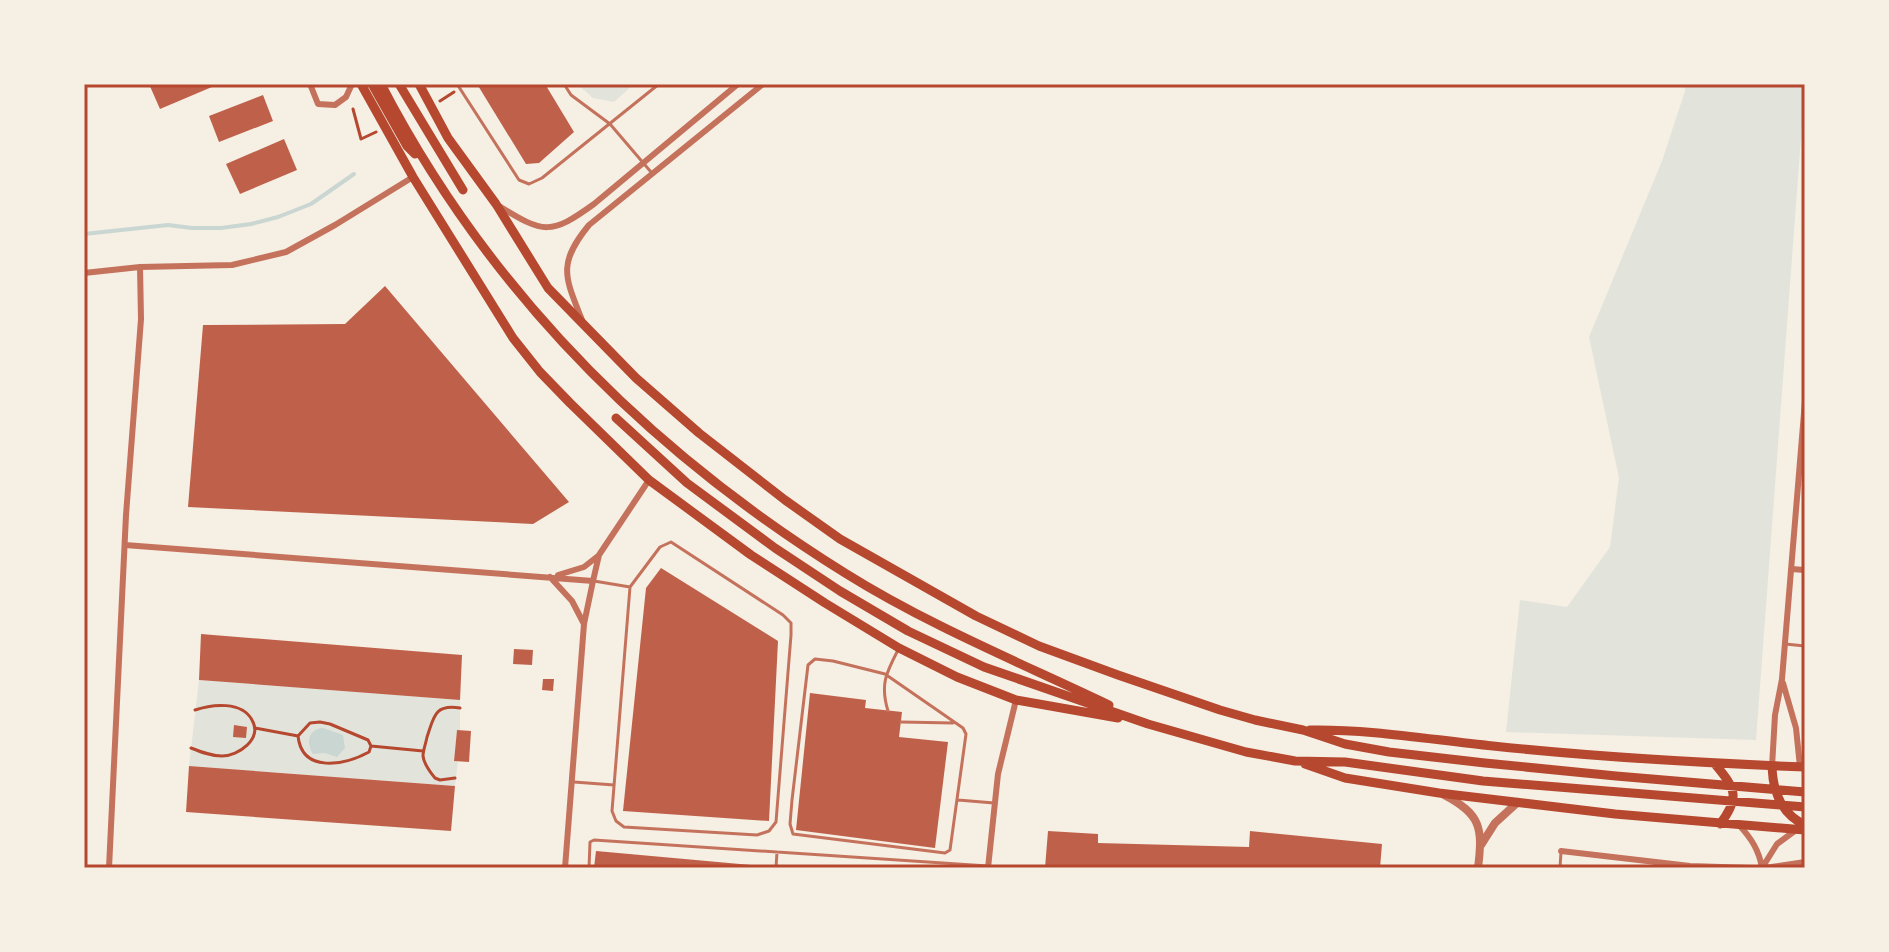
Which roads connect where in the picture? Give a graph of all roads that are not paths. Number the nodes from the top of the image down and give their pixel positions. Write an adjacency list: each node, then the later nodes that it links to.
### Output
1 (310, 84): 2 (street)
2 (352, 84)
3 (361, 84): 17 (main road)
4 (372, 84): 15 (main road)
5 (381, 84): 15 (main road)
6 (399, 84): 18 (main road)
7 (419, 84): 19 (main road)
8 (457, 84): 13 (lane)
9 (564, 84): 13 (lane)
10 (659, 84): 13 (lane)
11 (738, 84): 14 (street)
12 (763, 84): 16 (street)
13 (610, 124): 14 (lane)
14 (643, 163): 16 (lane); 19 (street)
15 (428, 168): 43 (main road)
16 (653, 174): 22 (street)
17 (413, 177): 20 (street); 25 (main road)
18 (463, 190)
19 (496, 204): 22 (main road)
20 (140, 267): 21 (street); 26 (street)
21 (84, 273)
22 (582, 321): 44 (main road)
23 (1805, 401): 28 (street)
24 (616, 418): 43 (main road)
25 (649, 480): 27 (street); 36 (main road)
26 (125, 545): 30 (street); 70 (street)
27 (599, 555): 30 (street); 31 (street)
28 (1791, 569): 29 (street); 34 (street)
29 (1805, 570)
30 (550, 577): 31 (street); 33 (street)
31 (593, 581): 32 (lane); 33 (street)
32 (630, 587): 52 (lane); 52 (lane)
33 (584, 624): 51 (street)
34 (1785, 644): 35 (lane); 38 (street)
35 (1805, 646)
36 (899, 648): 37 (lane); 39 (main road)
37 (885, 674): 40 (lane); 42 (lane); 55 (lane)
38 (1782, 679): 45 (street); 49 (street)
39 (1016, 700): 43 (main road); 57 (street)
40 (888, 711)
41 (901, 722): 42 (lane)
42 (955, 723): 55 (lane)
43 (1148, 724): 47 (main road)
44 (1303, 730): 48 (main road); 53 (main road)
45 (1796, 735): 46 (street); 50 (street)
46 (1805, 736)
47 (1295, 761): 54 (main road); 58 (main road)
48 (1715, 764): 49 (main road); 59 (main road)
49 (1772, 767): 50 (main road); 61 (main road)
50 (1803, 767)
51 (572, 782): 52 (lane); 71 (street)
52 (614, 785)
53 (1805, 792)
54 (1439, 793): 56 (main road); 62 (street)
55 (958, 800): 57 (lane)
56 (1518, 802): 59 (main road); 62 (street)
57 (994, 803): 68 (street)
58 (1805, 807)
59 (1720, 824): 60 (main road)
60 (1739, 825): 61 (main road); 78 (street)
61 (1802, 828): 78 (street)
62 (1481, 845): 74 (street)
63 (1561, 851): 65 (street); 75 (lane)
64 (777, 852): 67 (lane); 72 (lane); 73 (lane)
65 (1623, 859): 69 (street); 76 (street)
66 (1805, 862): 78 (street)
67 (963, 866): 68 (lane)
68 (988, 867)
69 (1690, 867): 77 (street)
70 (109, 868)
71 (565, 868)
72 (589, 868)
73 (776, 868)
74 (1478, 868)
75 (1560, 868)
76 (1622, 868)
77 (1752, 868)
78 (1763, 868)

